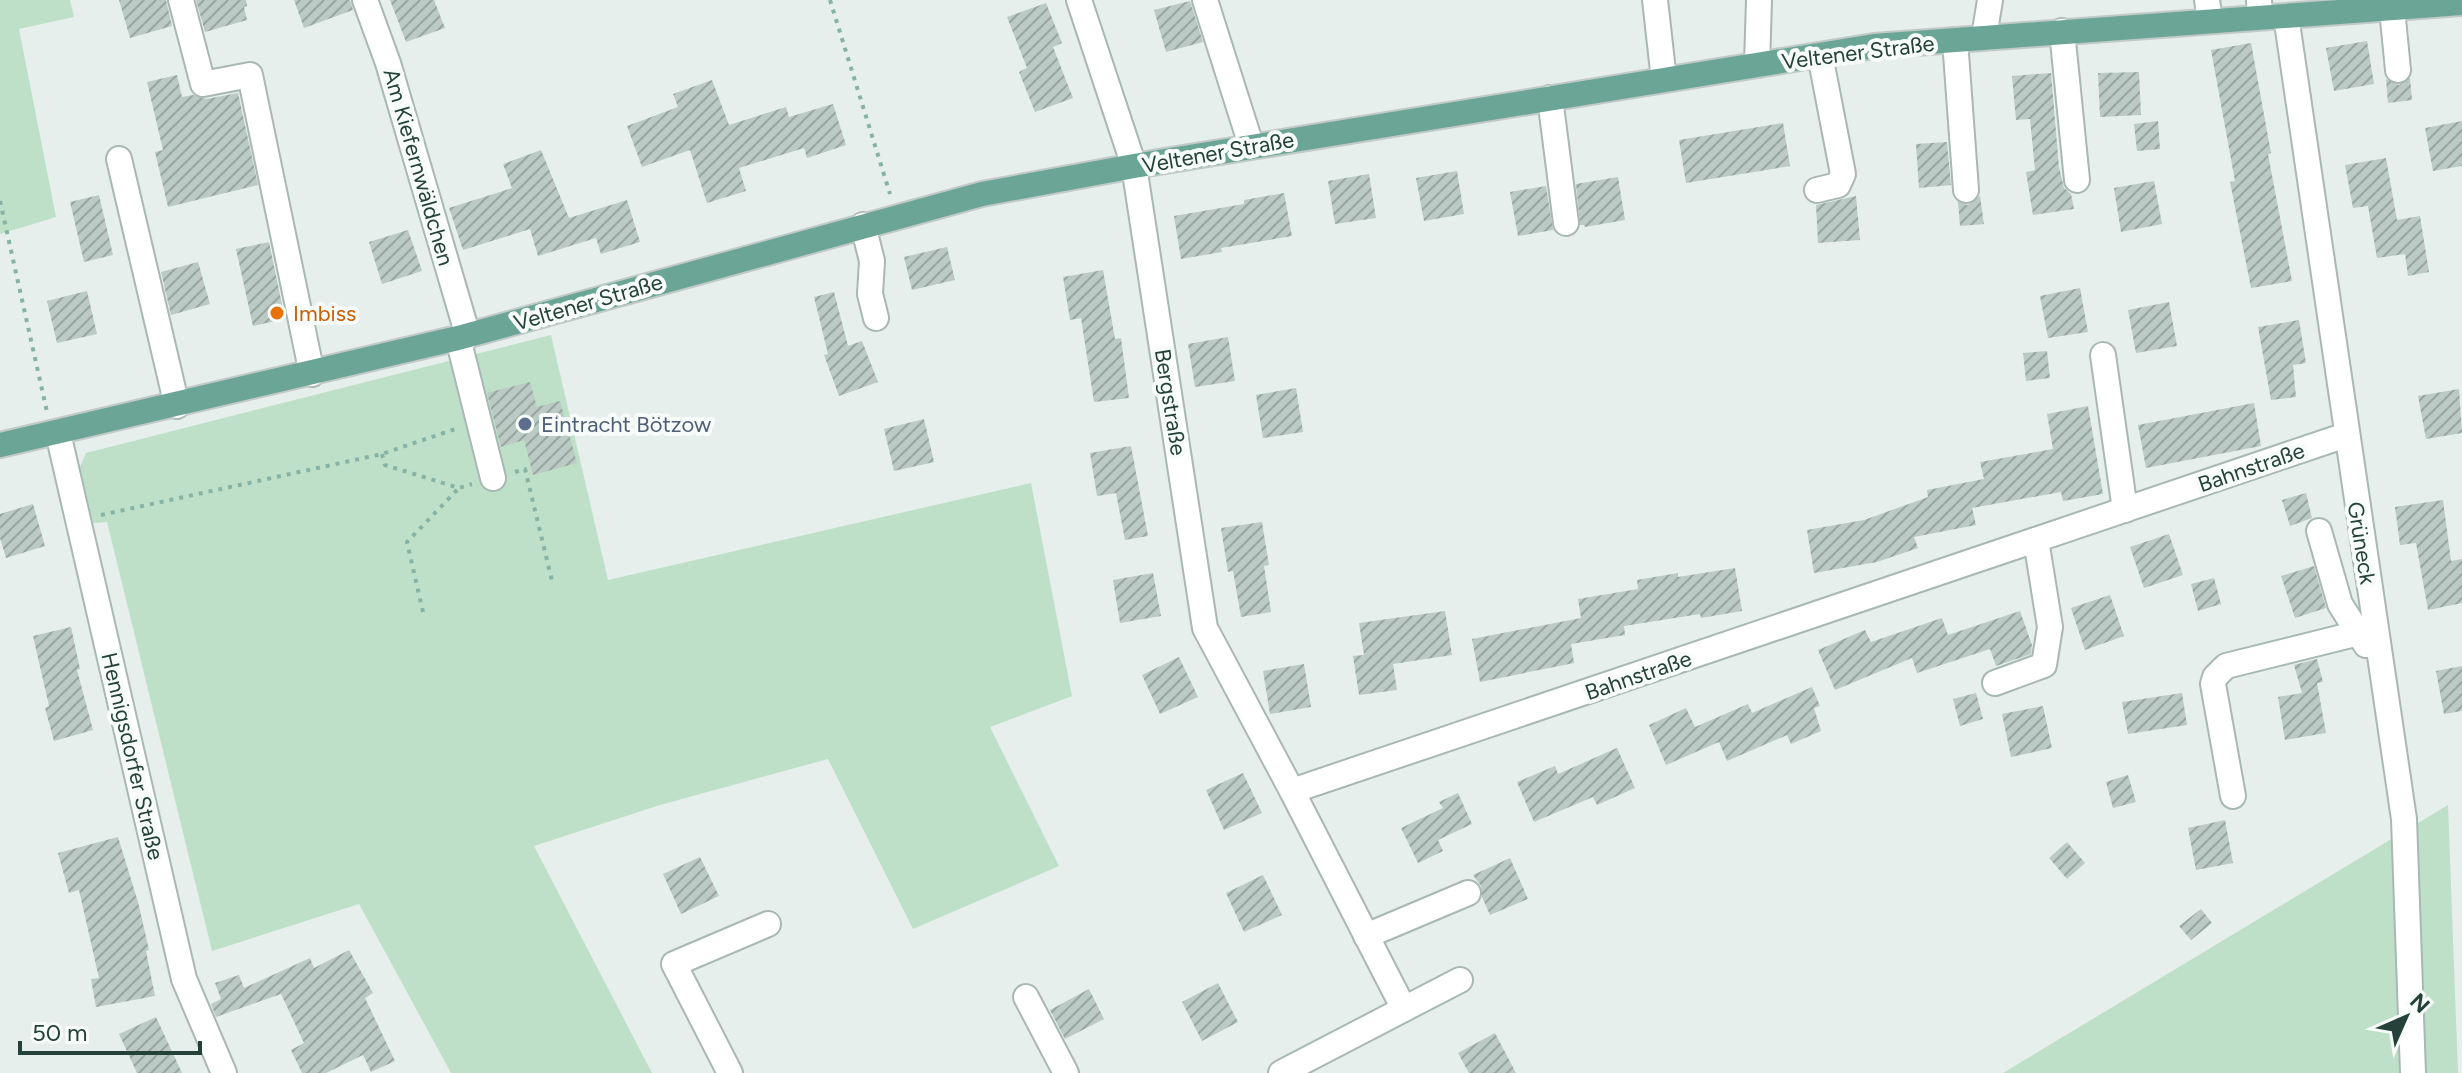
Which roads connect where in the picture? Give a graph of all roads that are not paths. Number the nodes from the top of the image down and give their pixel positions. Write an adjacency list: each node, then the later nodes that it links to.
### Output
1 (181, 0): 32 (street)
2 (365, 0): 30 (street, Am Kiefernwäldchen)
3 (1079, 0): 23 (street, Bergstraße)
4 (1205, 0): 21 (street)
5 (1655, 0): 19 (street)
6 (1759, 0): 17 (street)
7 (1990, 0): 14 (street)
8 (2462, 3): 10 (main road, Veltener Straße)
9 (2260, 9): 11 (main road, Veltener Straße); 12 (main road, Veltener Straße)
10 (2392, 9): 12 (main road, Veltener Straße); 18 (street)
11 (2208, 10): 13 (main road, Veltener Straße)
12 (2286, 16): 35 (street, Grüneck)
13 (2062, 31): 14 (main road, Veltener Straße); 24 (street)
14 (1984, 37): 15 (main road, Veltener Straße)
15 (1955, 40): 16 (main road, Veltener Straße); 26 (street)
16 (1820, 55): 17 (main road, Veltener Straße); 25 (street)
17 (1757, 65): 19 (main road, Veltener Straße)
18 (2398, 70)
19 (1664, 80): 20 (main road, Veltener Straße)
20 (1550, 98): 21 (main road, Veltener Straße); 27 (street)
21 (1251, 145): 23 (main road, Veltener Straße)
22 (119, 159): 33 (street)
23 (1134, 166): 28 (main road, Veltener Straße); 43 (street, Bergstraße)
24 (2077, 180)
25 (1817, 190)
26 (1966, 190)
27 (1566, 223)
28 (863, 225): 29 (street); 30 (main road, Veltener Straße)
29 (876, 318)
30 (463, 337): 32 (main road, Veltener Straße); 37 (street, Am Kiefernwäldchen)
31 (2103, 355): 38 (street)
32 (312, 374): 33 (main road, Veltener Straße)
33 (177, 406): 34 (main road, Veltener Straße)
34 (55, 434): 36 (main road, Veltener Straße); 51 (street, Hennigsdorfer Straße)
35 (2346, 435): 38 (street, Bahnstraße); 41 (street, Grüneck)
36 (0, 445)
37 (493, 478)
38 (2125, 510): 40 (street, Bahnstraße)
39 (2319, 531): 41 (street)
40 (2036, 540): 42 (street); 43 (street, Bahnstraße)
41 (2367, 631): 44 (street); 55 (street, Grüneck)
42 (1995, 683)
43 (1292, 791): 47 (street)
44 (2233, 796)
45 (1468, 893): 47 (street)
46 (768, 924): 52 (street)
47 (1366, 936): 50 (street)
48 (1460, 980): 50 (street)
49 (1026, 997): 53 (street)
50 (1404, 1009): 54 (street)
51 (224, 1073)
52 (730, 1073)
53 (1066, 1073)
54 (1281, 1073)
55 (2413, 1073)

